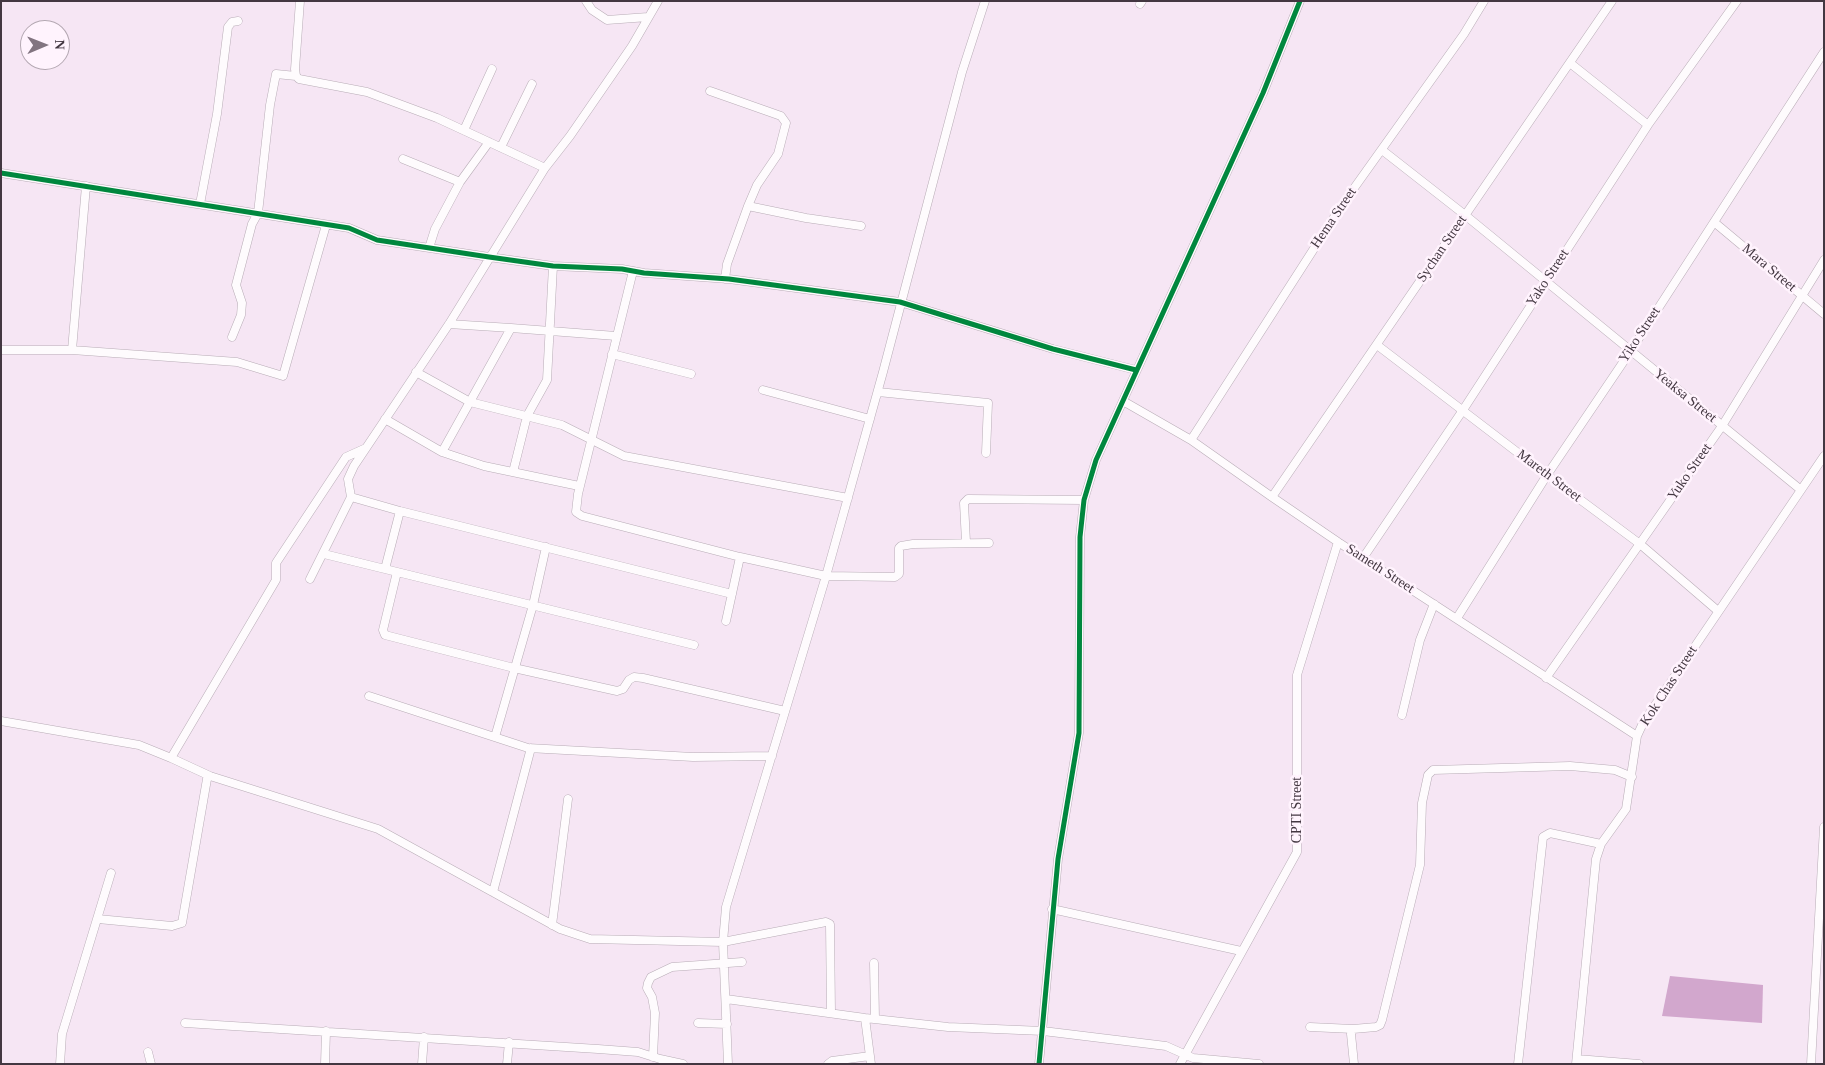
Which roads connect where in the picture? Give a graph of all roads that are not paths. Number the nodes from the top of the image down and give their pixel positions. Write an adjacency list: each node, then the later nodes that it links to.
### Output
1 (300, 1): 14 (street)
2 (586, 1): 9 (street)
3 (658, 1): 9 (street)
4 (985, 1): 42 (street)
5 (1300, 1): 54 (street)
6 (1484, 1): 21 (street, Hema Street)
7 (1612, 1): 12 (street, Sychan Street)
8 (1737, 1): 17 (street, Yako Street)
9 (648, 16): 23 (street)
10 (238, 21): 27 (street)
11 (1824, 52): 31 (street, Yiko Street)
12 (1570, 63): 17 (street); 30 (street, Sychan Street)
13 (492, 69): 18 (street)
14 (296, 76): 18 (street); 29 (street)
15 (532, 84): 20 (street)
16 (710, 91): 28 (street)
17 (1648, 125): 40 (street, Yako Street)
18 (464, 130): 19 (street)
19 (489, 142): 20 (street); 25 (street)
20 (500, 147): 23 (street)
21 (1382, 150): 30 (street, Yeaksa Street); 67 (street, Hema Street)
22 (403, 158): 25 (street)
23 (545, 168): 35 (street)
24 (1, 173): 26 (street)
25 (460, 182): 34 (street)
26 (86, 186): 27 (street); 51 (street)
27 (200, 204): 29 (street)
28 (748, 206): 33 (street); 39 (street)
29 (258, 213): 32 (street); 48 (street)
30 (1465, 215): 40 (street, Yeaksa Street); 49 (street, Sychan Street)
31 (1714, 222): 41 (street, Mara Street); 52 (street, Yiko Street)
32 (326, 224): 34 (street); 51 (street)
33 (861, 226)
34 (429, 248): 35 (street)
35 (489, 257): 37 (street); 44 (street)
36 (1824, 260): 41 (street, Yuko Street)
37 (553, 266): 38 (street); 46 (street)
38 (633, 271): 39 (street); 47 (street)
39 (725, 279): 42 (street)
40 (1545, 282): 52 (street, Yeaksa Street); 61 (street, Yako Street)
41 (1802, 296): 43 (street, Mara Street); 65 (street, Yuko Street)
42 (900, 302): 54 (street); 58 (street)
43 (1824, 314)
44 (449, 324): 45 (street); 55 (street)
45 (511, 328): 46 (street); 60 (street)
46 (550, 331): 47 (street); 62 (street)
47 (616, 336): 53 (street)
48 (232, 337)
49 (1377, 345): 61 (street, Mareth Street); 77 (street, Sychan Street)
50 (1, 350): 51 (street)
51 (72, 350)
52 (1630, 352): 65 (street, Yeaksa Street); 73 (street, Yiko Street)
53 (612, 354): 56 (street); 66 (street)
54 (1136, 370): 59 (street)
55 (416, 372): 60 (street); 64 (street)
56 (691, 374)
57 (763, 390): 63 (street)
58 (878, 392): 63 (street); 70 (street)
59 (1123, 401): 67 (street, Sameth Street); 79 (street)
60 (470, 402): 62 (street); 69 (street)
61 (1463, 410): 73 (street, Mareth Street); 88 (street, Yako Street)
62 (527, 416): 66 (street); 72 (street)
63 (870, 418): 78 (street)
64 (385, 419): 68 (street); 69 (street)
65 (1722, 426): 75 (street, Yeaksa Street); 84 (street, Yuko Street)
66 (591, 440): 74 (street); 78 (street)
67 (1191, 440): 77 (street, Sameth Street)
68 (366, 448): 76 (street); 110 (street)
69 (442, 452): 72 (street)
70 (986, 452)
71 (1824, 456): 75 (street, Kok Chas Street)
72 (513, 472): 74 (street)
73 (1547, 475): 84 (street, Mareth Street); 97 (street, Yiko Street)
74 (580, 486): 87 (street)
75 (1801, 490): 96 (street, Kok Chas Street)
76 (350, 496): 80 (street); 86 (street)
77 (1272, 497): 82 (street, Sameth Street)
78 (848, 498): 91 (street)
79 (1084, 500): 81 (street); 118 (street)
80 (400, 511): 85 (street); 89 (street)
81 (966, 542): 83 (street); 91 (street)
82 (1338, 542): 88 (street, Sameth Street); 122 (street, CPTI Street)
83 (990, 543)
84 (1640, 544): 96 (street, Mareth Street); 101 (street, Yuko Street)
85 (546, 548): 93 (street); 95 (street)
86 (324, 554): 89 (street); 92 (street)
87 (740, 557): 91 (street); 93 (street)
88 (1363, 558): 94 (street, Sameth Street)
89 (385, 569): 90 (street)
90 (397, 572): 95 (street); 100 (street)
91 (826, 576): 103 (street)
92 (310, 579)
93 (732, 594): 98 (street)
94 (1434, 604): 97 (street, Sameth Street); 104 (street)
95 (533, 605): 99 (street); 100 (street)
96 (1718, 611): 106 (street, Kok Chas Street)
97 (1457, 618): 101 (street, Sameth Street)
98 (726, 621)
99 (694, 645)
100 (514, 668): 103 (street); 107 (street)
101 (1546, 678): 106 (street, Sameth Street)
102 (369, 696): 107 (street)
103 (785, 711): 109 (street)
104 (1402, 716)
105 (1, 721): 110 (street)
106 (1637, 736): 112 (street, Kok Chas Street)
107 (495, 737): 108 (street)
108 (531, 748): 109 (street); 117 (street)
109 (772, 756): 121 (street)
110 (171, 758): 111 (street)
111 (210, 776): 117 (street); 119 (street)
112 (1632, 777): 115 (street, Kok Chas Street); 135 (street)
113 (568, 799): 120 (street)
114 (1824, 827): 123 (street)
115 (1601, 844): 144 (street, Kok Chas Street); 157 (street)
116 (110, 873): 119 (street)
117 (493, 892): 120 (street)
118 (1052, 909): 122 (street); 137 (street)
119 (98, 919): 145 (street)
120 (552, 925): 121 (street)
121 (723, 942): 125 (street); 128 (street)
122 (1241, 951): 141 (street, CPTI Street)
123 (1821, 952): 159 (street)
124 (742, 962): 125 (street)
125 (724, 963): 127 (street); 142 (street)
126 (874, 963): 130 (street)
127 (726, 999): 128 (street); 133 (street)
128 (831, 1013): 129 (street)
129 (865, 1018): 130 (street); 143 (street)
130 (875, 1018): 137 (street)
131 (185, 1023): 136 (street)
132 (698, 1023): 133 (street)
133 (727, 1024): 151 (street)
134 (1310, 1027): 135 (street)
135 (1352, 1029): 156 (street)
136 (326, 1031): 138 (street); 147 (street)
137 (1043, 1031): 141 (street); 153 (street)
138 (424, 1037): 139 (street); 148 (street)
139 (509, 1042): 142 (street); 149 (street)
140 (148, 1052): 146 (street)
141 (1184, 1054): 154 (street, CPTI Street); 155 (street)
142 (653, 1057): 150 (street)
143 (871, 1060): 152 (street)
144 (1576, 1061): 158 (street)
145 (60, 1064)
146 (151, 1064)
147 (325, 1064)
148 (422, 1064)
149 (507, 1064)
150 (683, 1064)
151 (728, 1064)
152 (828, 1064)
153 (1039, 1064)
154 (1180, 1064)
155 (1259, 1064)
156 (1354, 1064)
157 (1518, 1064)
158 (1639, 1064)
159 (1811, 1064)

